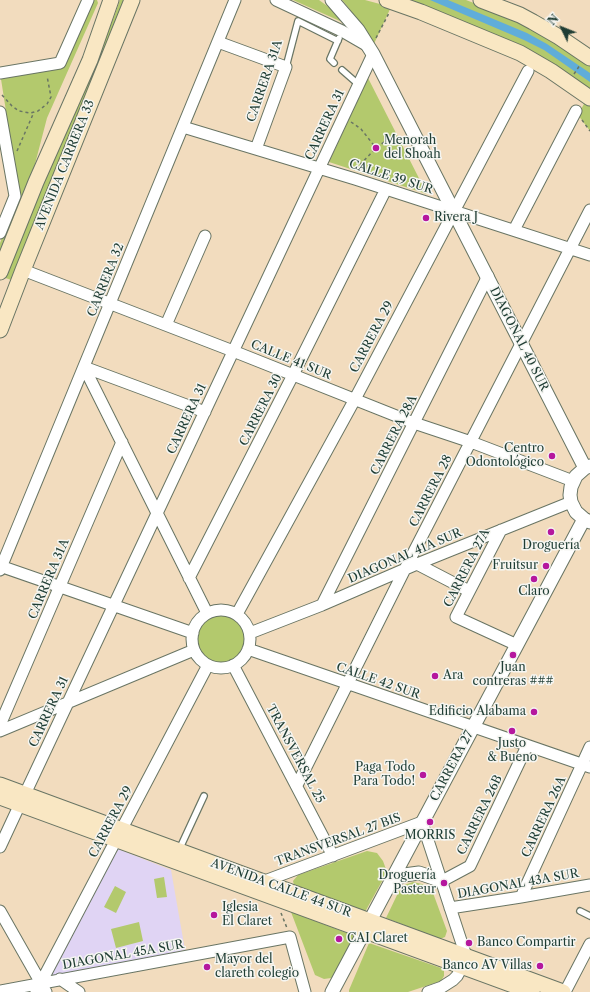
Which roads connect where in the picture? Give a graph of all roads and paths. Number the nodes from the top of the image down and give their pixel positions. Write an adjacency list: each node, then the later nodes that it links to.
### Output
1 (88, 0): 15 (street)
2 (103, 0): 36 (main road)
3 (111, 0): 36 (main road, AVENIDA CARRERA 33)
4 (132, 0): 45 (main road, AVENIDA CARRERA 33)
5 (235, 0): 11 (street, CARRERA 32)
6 (276, 0): 10 (street)
7 (332, 0): 12 (street, DIAGONAL 40 SUR)
8 (482, 0): 13 (main road)
9 (390, 1): 12 (path); 23 (main road)
10 (340, 36): 12 (street); 14 (lane); 16 (lane, CARRERA 31A)
11 (218, 42): 16 (street); 28 (street, CARRERA 32)
12 (371, 50): 21 (street, CARRERA 31); 39 (street, DIAGONAL 40 SUR)
13 (587, 57): 20 (path)
14 (334, 64)
15 (45, 66): 19 (street); 26 (path)
16 (286, 67): 32 (street, CARRERA 31A)
17 (342, 70): 21 (lane)
18 (528, 71): 39 (street, CARRERA 29)
19 (0, 73)
20 (574, 74)
21 (358, 84): 27 (street, CARRERA 31)
22 (2, 95): 26 (path)
23 (590, 98)
24 (576, 111): 40 (street)
25 (0, 112): 30 (street)
26 (34, 112): 33 (path)
27 (342, 118): 31 (path); 34 (street, CARRERA 31)
28 (183, 127): 32 (street, CALLE 39 SUR); 48 (street, CARRERA 32)
29 (396, 133): 31 (path)
30 (3, 141): 41 (street)
31 (376, 148): 35 (path)
32 (256, 149): 34 (street, CALLE 39 SUR)
33 (16, 154)
34 (319, 168): 37 (street, CALLE 39 SUR); 52 (street, CARRERA 31)
35 (355, 170)
36 (36, 182): 46 (main road, AVENIDA CARRERA 33)
37 (386, 189): 39 (street, CALLE 39 SUR); 54 (street, CARRERA 30)
38 (590, 210): 43 (street, CARRERA 28)
39 (453, 211): 40 (street, CALLE 39 SUR); 47 (street, DIAGONAL 40 SUR); 55 (street, CARRERA 29)
40 (514, 230): 43 (street, CALLE 39 SUR)
41 (0, 233)
42 (205, 236): 49 (street)
43 (571, 249): 44 (street, CALLE 39 SUR); 51 (street, CARRERA 28)
44 (590, 255)
45 (23, 270): 48 (street, CALLE 41 SUR); 50 (main road, AVENIDA CARRERA 33)
46 (0, 272)
47 (488, 276): 51 (street, DIAGONAL 40 SUR); 57 (street, CARRERA 28A)
48 (110, 304): 49 (street, CALLE 41 SUR); 53 (street, CARRERA 32)
49 (166, 325): 52 (street, CALLE 41 SUR)
50 (0, 330)
51 (521, 344): 59 (street, CARRERA 28); 60 (street, DIAGONAL 40 SUR)
52 (233, 351): 54 (street, CALLE 41 SUR); 56 (street, CARRERA 31)
53 (84, 366): 56 (street); 58 (street); 67 (street, CARRERA 32)
54 (293, 375): 55 (street, CALLE 41 SUR); 69 (street, CARRERA 30)
55 (355, 400): 57 (street, CALLE 41 SUR); 75 (street, CARRERA 29)
56 (205, 412): 63 (street, CARRERA 31)
57 (414, 423): 59 (street, CALLE 41 SUR); 73 (street, CARRERA 28A)
58 (122, 442): 63 (street); 70 (street, CARRERA 31A)
59 (471, 442): 61 (street, CALLE 41 SUR); 68 (street, CARRERA 28)
60 (587, 467): 61 (street)
61 (573, 481): 62 (street)
62 (571, 502): 64 (street); 65 (street, DIAGONAL 41A SUR)
63 (157, 512): 69 (street); 72 (street, CARRERA 31)
64 (587, 521): 78 (street, CARRERA 27)
65 (501, 530): 66 (street, DIAGONAL 41A SUR); 71 (street, CARRERA 27A)
66 (417, 564): 68 (street, DIAGONAL 41A SUR); 71 (street)
67 (0, 567): 70 (street)
68 (405, 569): 73 (street, DIAGONAL 41A SUR); 83 (street, CARRERA 28)
69 (189, 578): 74 (street)
70 (60, 587): 72 (street); 85 (street, CARRERA 31A)
71 (469, 591): 78 (street, CARRERA 27A)
72 (114, 605): 77 (street); 84 (street, CARRERA 31)
73 (322, 605): 76 (street, DIAGONAL 41A SUR)
74 (207, 613): 75 (street); 77 (street)
75 (237, 614): 76 (street)
76 (250, 632): 79 (street)
77 (193, 633): 80 (street)
78 (517, 645): 86 (street, CARRERA 27)
79 (248, 649): 82 (street); 83 (street, CALLE 42 SUR)
80 (194, 650): 81 (street); 84 (street)
81 (208, 665): 82 (street); 97 (street, CARRERA 29)
82 (233, 665): 92 (street, TRANSVERSAL 25)
83 (348, 684): 86 (street, CALLE 42 SUR); 92 (street, CARRERA 28)
84 (68, 702): 87 (street); 95 (street, CARRERA 31)
85 (0, 725)
86 (473, 728): 88 (street, CALLE 42 SUR); 96 (street, CARRERA 27)
87 (0, 731)
88 (527, 746): 90 (street, CALLE 42 SUR); 101 (street, CARRERA 26B)
89 (590, 747): 90 (street, CARRERA 26A)
90 (586, 766): 105 (street, CARRERA 26A)
91 (0, 785): 95 (main road, AVENIDA CALLE 44 SUR)
92 (297, 785): 100 (street, TRANSVERSAL 25)
93 (204, 796): 99 (lane)
94 (0, 797): 95 (main road, AVENIDA CALLE 44 SUR)
95 (22, 799): 97 (main road, AVENIDA CALLE 44 SUR); 98 (street, CARRERA 31)
96 (422, 822): 100 (street, TRANSVERSAL 27 BIS); 101 (street); 103 (street, CARRERA 27)
97 (119, 835): 99 (main road, AVENIDA CALLE 44 SUR); 111 (main road, AVENIDA CALLE 44 SUR); 116 (street, CARRERA 29)
98 (0, 847)
99 (179, 850): 102 (main road, AVENIDA CALLE 44 SUR)
100 (333, 856): 102 (street, TRANSVERSAL 27 BIS)
101 (442, 881): 103 (street); 106 (street)
102 (262, 882): 111 (main road, AVENIDA CALLE 44 SUR)
103 (391, 882): 111 (street, CARRERA 27)
104 (590, 885): 105 (street, DIAGONAL 43A SUR)
105 (521, 897): 106 (street, DIAGONAL 43A SUR)
106 (450, 908): 114 (street)
107 (280, 910): 112 (path)
108 (0, 911): 116 (street)
109 (580, 911): 110 (lane)
110 (590, 916)
111 (367, 926): 114 (main road, AVENIDA CALLE 44 SUR); 117 (street, CARRERA 27)
112 (290, 937): 115 (street, DIAGONAL 45A SUR); 120 (street)
113 (590, 944): 123 (street)
114 (464, 962): 121 (street); 122 (main road, AVENIDA CALLE 44 SUR); 123 (main road, AVENIDA CALLE 44 SUR)
115 (60, 979): 116 (street, DIAGONAL 45A SUR); 119 (street)
116 (41, 989): 118 (street, DIAGONAL 45A SUR)
117 (336, 990)
118 (0, 991)
119 (79, 992)
120 (305, 992)
121 (428, 992)
122 (532, 992)
123 (564, 992)

